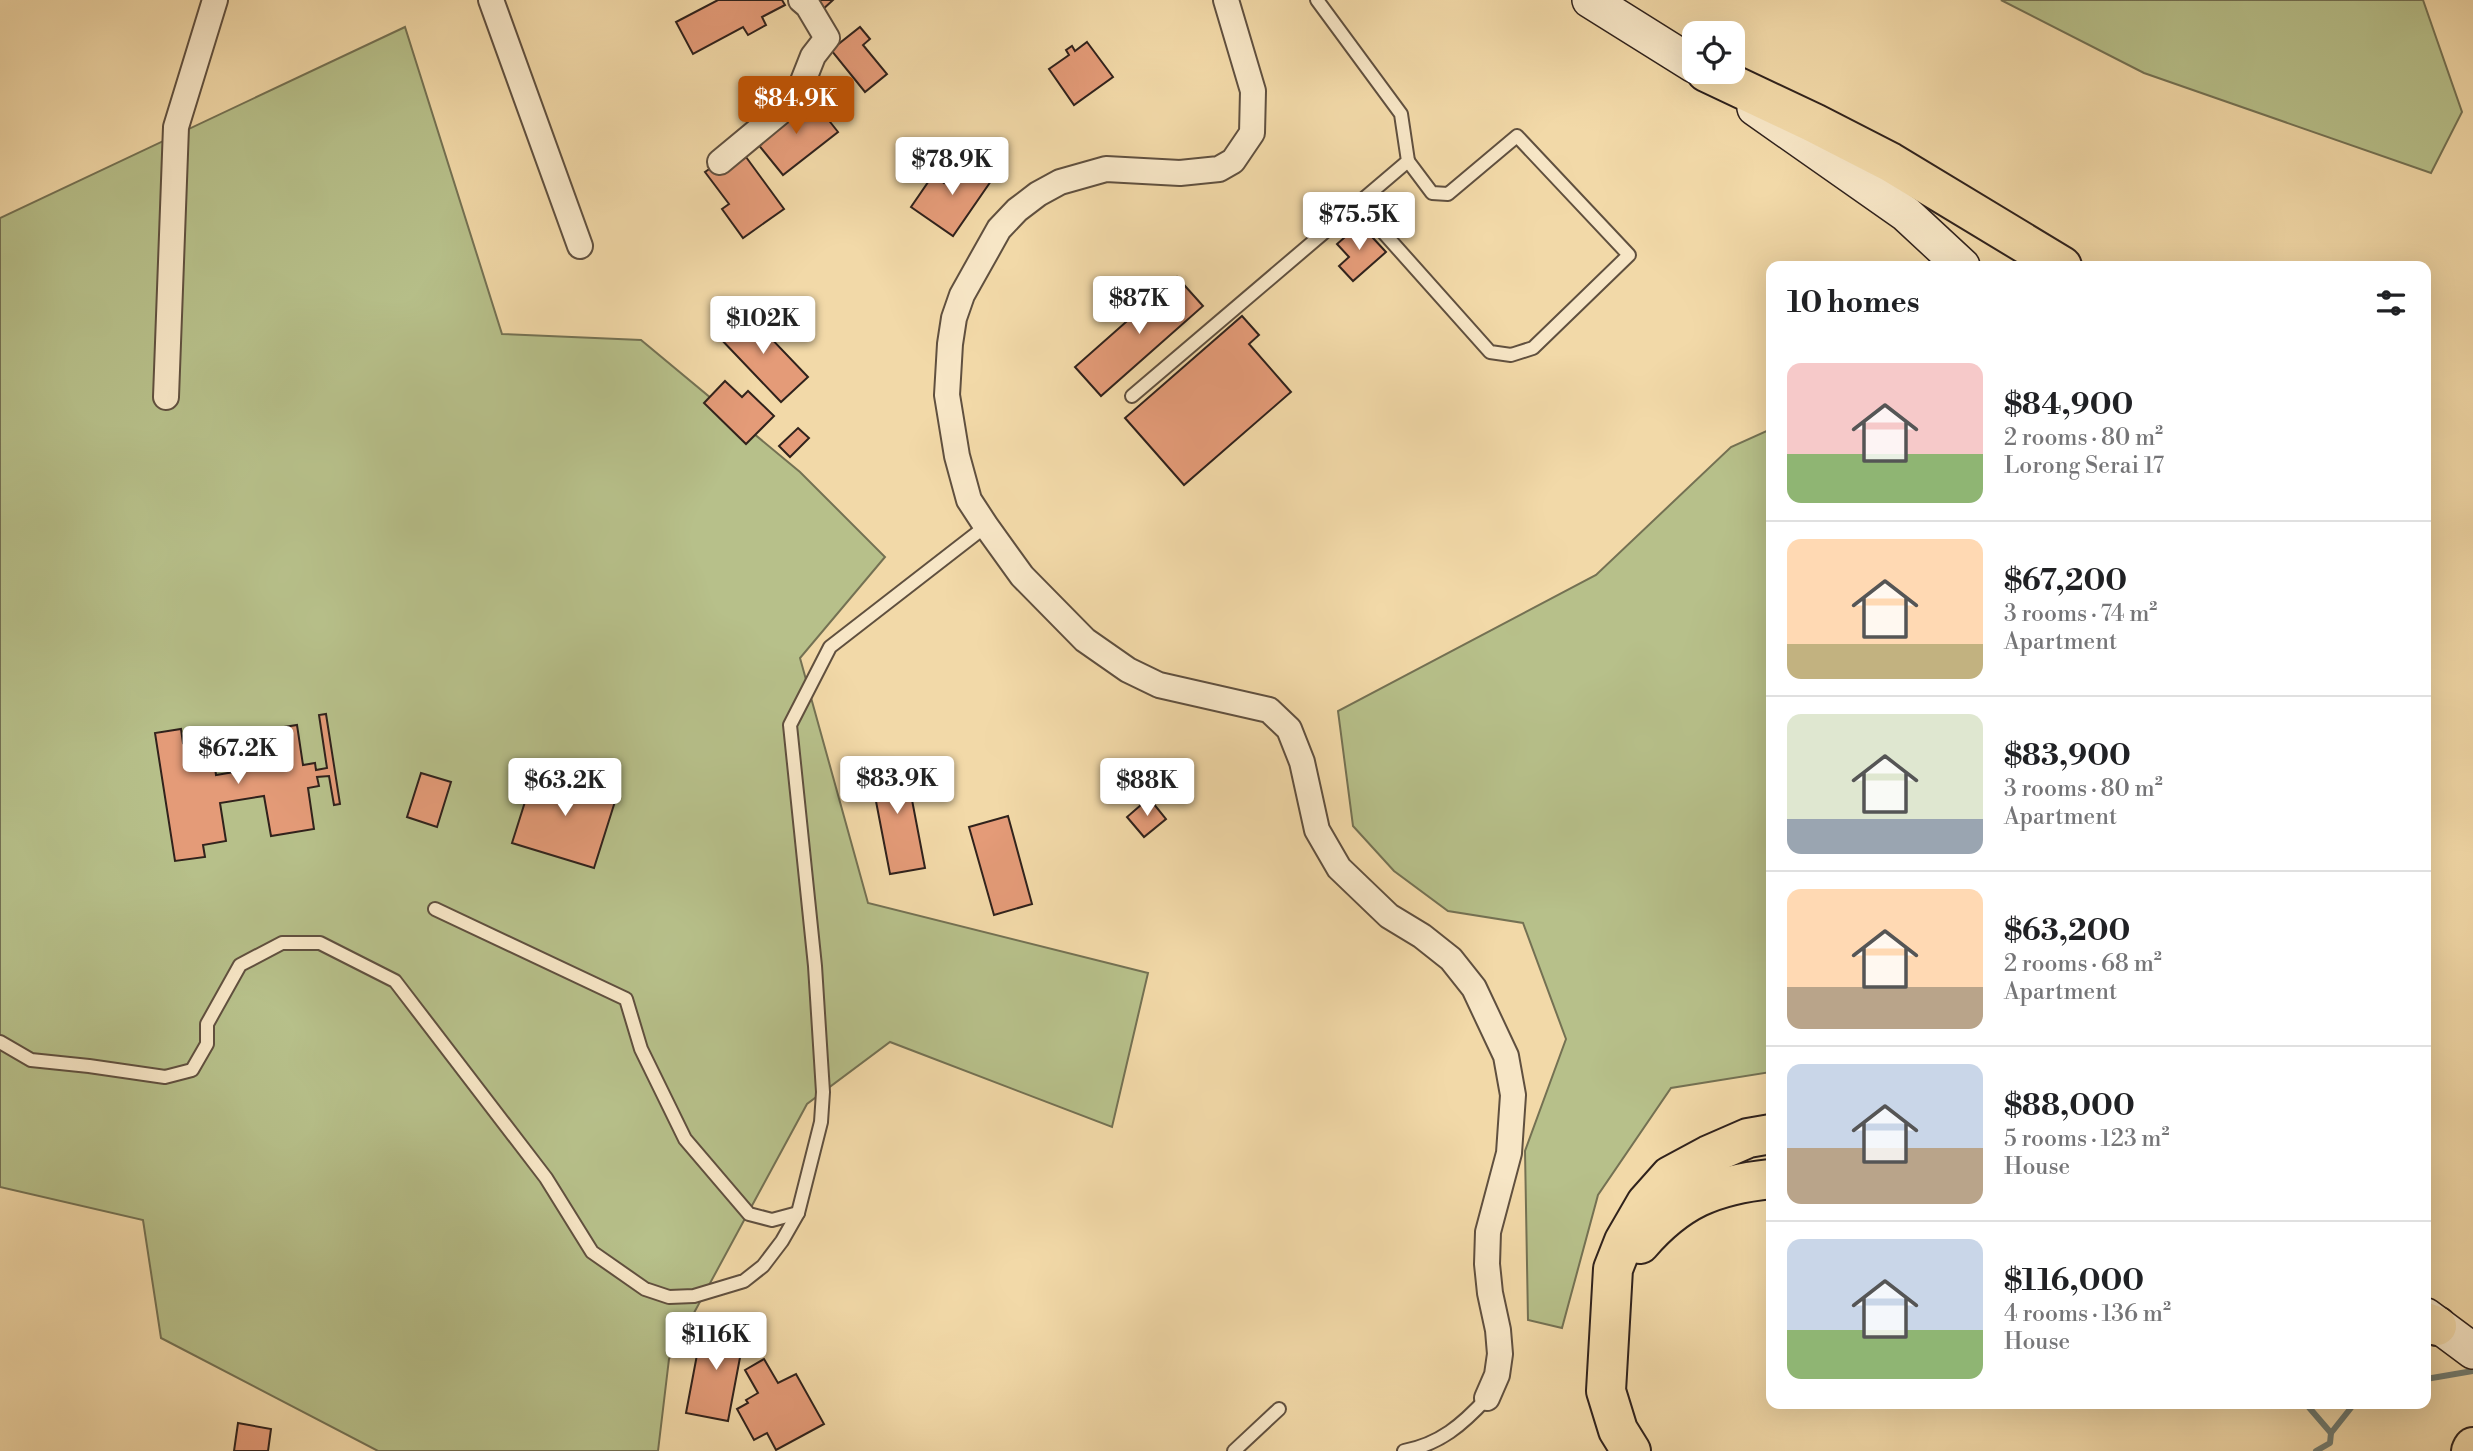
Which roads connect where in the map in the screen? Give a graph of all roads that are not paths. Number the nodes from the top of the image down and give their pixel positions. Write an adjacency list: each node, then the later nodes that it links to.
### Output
1 (215, 0): 17 (street)
2 (491, 0): 13 (street)
3 (801, 0): 10 (street)
4 (1226, 0): 18 (street)
5 (1317, 0): 11 (lane)
6 (1590, 0): 7 (main road)
7 (1682, 58)
8 (1722, 84): 14 (main road)
9 (1731, 84): 15 (highway)
10 (720, 162)
11 (1408, 162): 12 (lane); 12 (lane)
12 (1358, 204): 16 (lane)
13 (580, 246)
14 (1957, 261)
15 (2054, 261)
16 (1132, 396)
17 (166, 397)
18 (986, 526): 23 (lane); 27 (street)
19 (435, 909): 23 (lane)
20 (0, 1042): 23 (lane)
21 (1766, 1135): 24 (highway)
22 (1766, 1179): 24 (highway)
23 (798, 1213)
24 (1613, 1269): 31 (highway)
25 (2431, 1323): 26 (main road)
26 (2473, 1351)
27 (1486, 1398): 30 (lane)
28 (1279, 1409): 29 (lane)
29 (1234, 1451)
30 (1404, 1451)
31 (1631, 1451)

